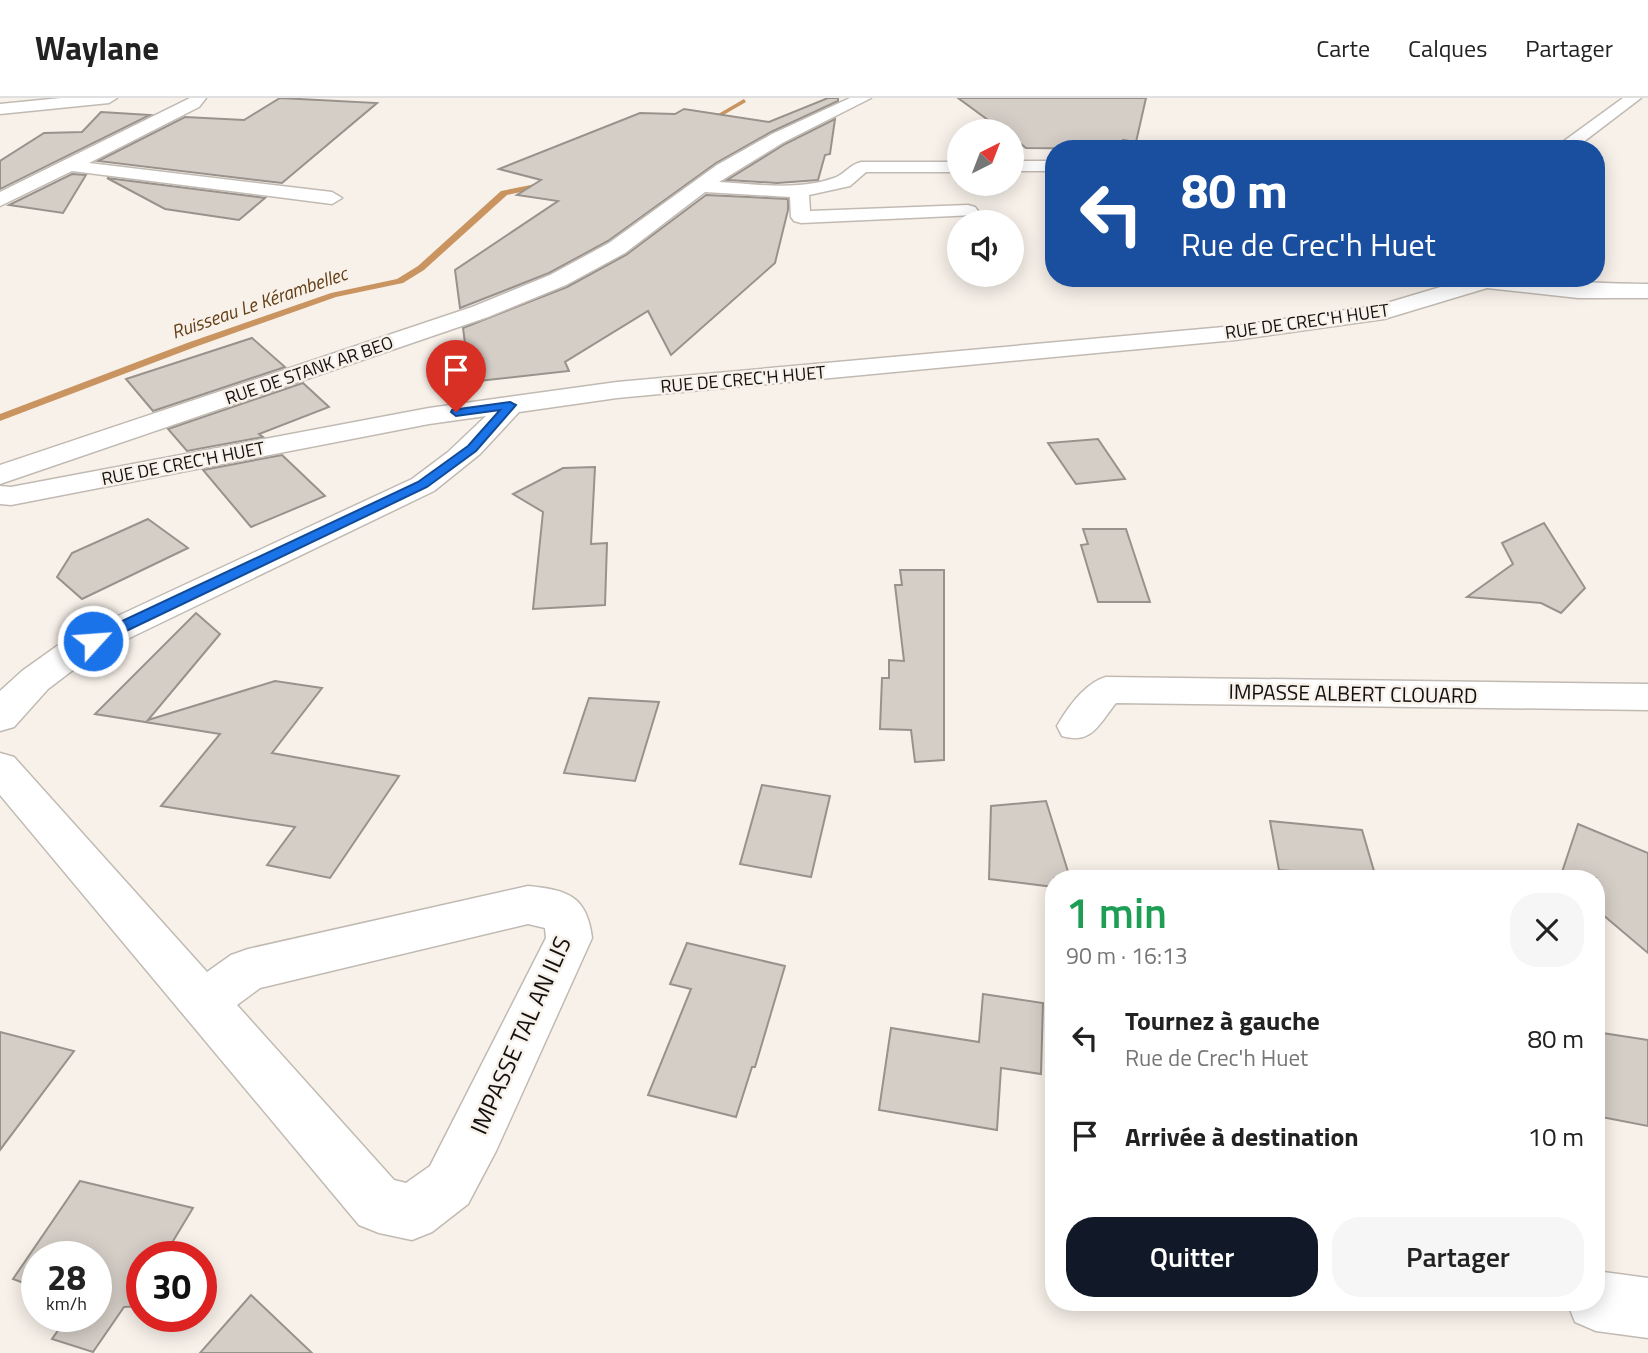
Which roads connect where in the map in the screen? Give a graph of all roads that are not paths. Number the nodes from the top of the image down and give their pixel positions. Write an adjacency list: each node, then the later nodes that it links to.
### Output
1 (108, 98): 5 (street)
2 (198, 98): 9 (street)
3 (863, 98): 13 (street, RUE DE STANK AR BEO)
4 (1633, 98): 8 (street)
5 (46, 104): 6 (street); 7 (street)
6 (0, 109)
7 (15, 127)
8 (1575, 140)
9 (72, 166): 15 (street); 16 (street)
10 (1024, 166): 11 (street)
11 (1045, 166)
12 (947, 167): 14 (street)
13 (698, 186): 14 (street); 22 (street, RUE DE STANK AR BEO)
14 (799, 192): 17 (street)
15 (332, 198)
16 (0, 200)
17 (947, 212)
18 (1462, 287): 21 (street, RUE DE CREC'H HUET)
19 (1545, 287): 20 (street)
20 (1648, 291)
21 (510, 405): 23 (street, RUE DE CREC'H HUET); 25 (street)
22 (0, 475)
23 (0, 495)
24 (1648, 697): 26 (street, IMPASSE ALBERT CLOUARD)
25 (0, 717)
26 (1076, 726)
27 (0, 768): 28 (street, IMPASSE TAL AN ILIS)
28 (202, 1003): 28 (street, IMPASSE TAL AN ILIS)
29 (1605, 1302): 30 (street)
30 (1648, 1308)

